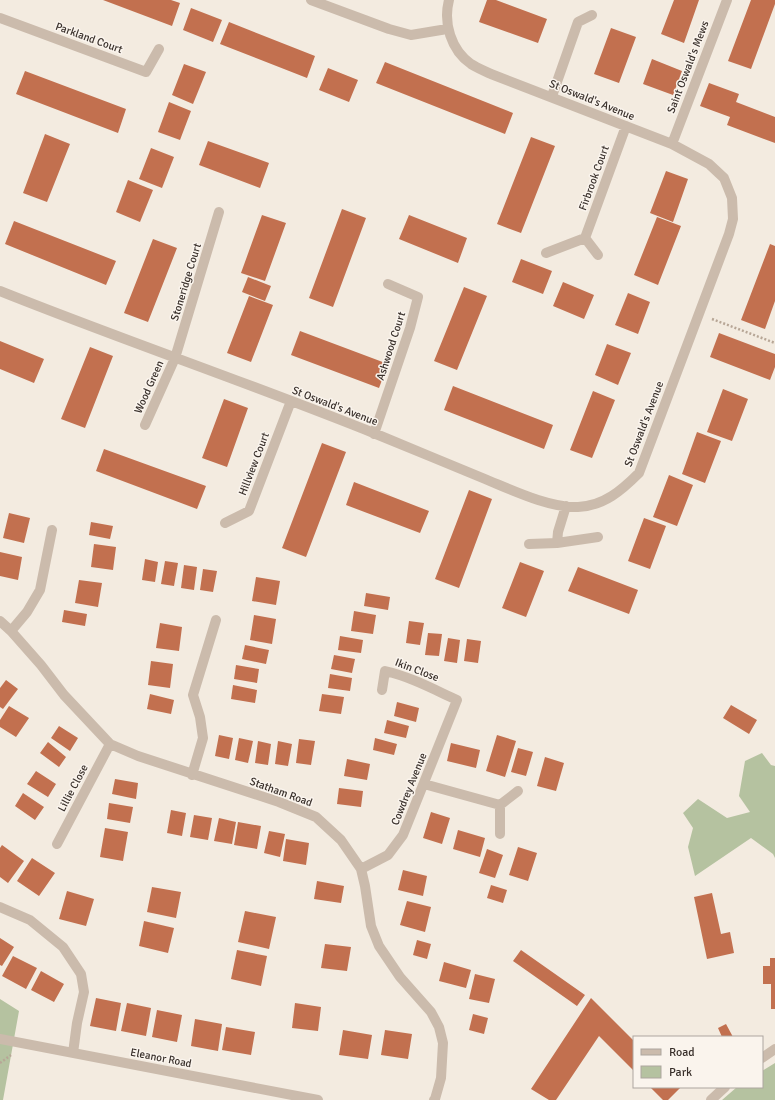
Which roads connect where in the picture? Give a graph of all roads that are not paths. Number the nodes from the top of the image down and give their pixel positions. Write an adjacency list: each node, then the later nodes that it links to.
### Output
1 (311, 0): 6 (street)
2 (449, 0): 6 (street, St Oswald's Avenue)
3 (727, 0): 10 (street, Saint Oswald's Mews)
4 (592, 15): 8 (street)
5 (0, 18): 7 (street, Parkland Court)
6 (448, 28): 8 (street, St Oswald's Avenue)
7 (158, 49)
8 (552, 96): 9 (street, St Oswald's Avenue)
9 (626, 126): 10 (street, St Oswald's Avenue); 12 (street, Firbrook Court)
10 (672, 144): 21 (street, St Oswald's Avenue)
11 (219, 212): 17 (street, Stoneridge Court)
12 (585, 238): 13 (street); 14 (street)
13 (546, 253)
14 (598, 255)
15 (388, 284): 20 (street, Ashwood Court)
16 (0, 291): 17 (street, St Oswald's Avenue)
17 (175, 358): 18 (street, St Oswald's Avenue); 19 (street, Wood Green)
18 (290, 401): 20 (street, St Oswald's Avenue); 22 (street, Hillview Court)
19 (145, 425)
20 (374, 434): 21 (street, St Oswald's Avenue)
21 (566, 506): 25 (street)
22 (225, 523)
23 (52, 530): 29 (street)
24 (598, 537): 25 (street)
25 (557, 543): 26 (street)
26 (529, 544)
27 (216, 620): 33 (street)
28 (0, 621): 29 (street, Statham Road)
29 (11, 631): 32 (street, Statham Road)
30 (382, 690): 31 (street, Ikin Close)
31 (456, 700): 34 (street, Cowdrey Avenue)
32 (110, 744): 33 (street, Statham Road); 38 (street, Lillie Close)
33 (192, 775): 39 (street, Statham Road)
34 (424, 784): 36 (street); 39 (street, Cowdrey Avenue)
35 (518, 791): 36 (street)
36 (500, 805): 37 (street)
37 (500, 834)
38 (56, 844)
39 (361, 869): 47 (street, Statham Road)
40 (0, 907): 43 (street)
41 (0, 1039): 43 (street, Eleanor Road)
42 (775, 1049): 44 (street)
43 (73, 1054): 46 (street, Eleanor Road)
44 (763, 1057)
45 (724, 1088): 48 (street)
46 (318, 1100)
47 (434, 1100)
48 (711, 1100)

